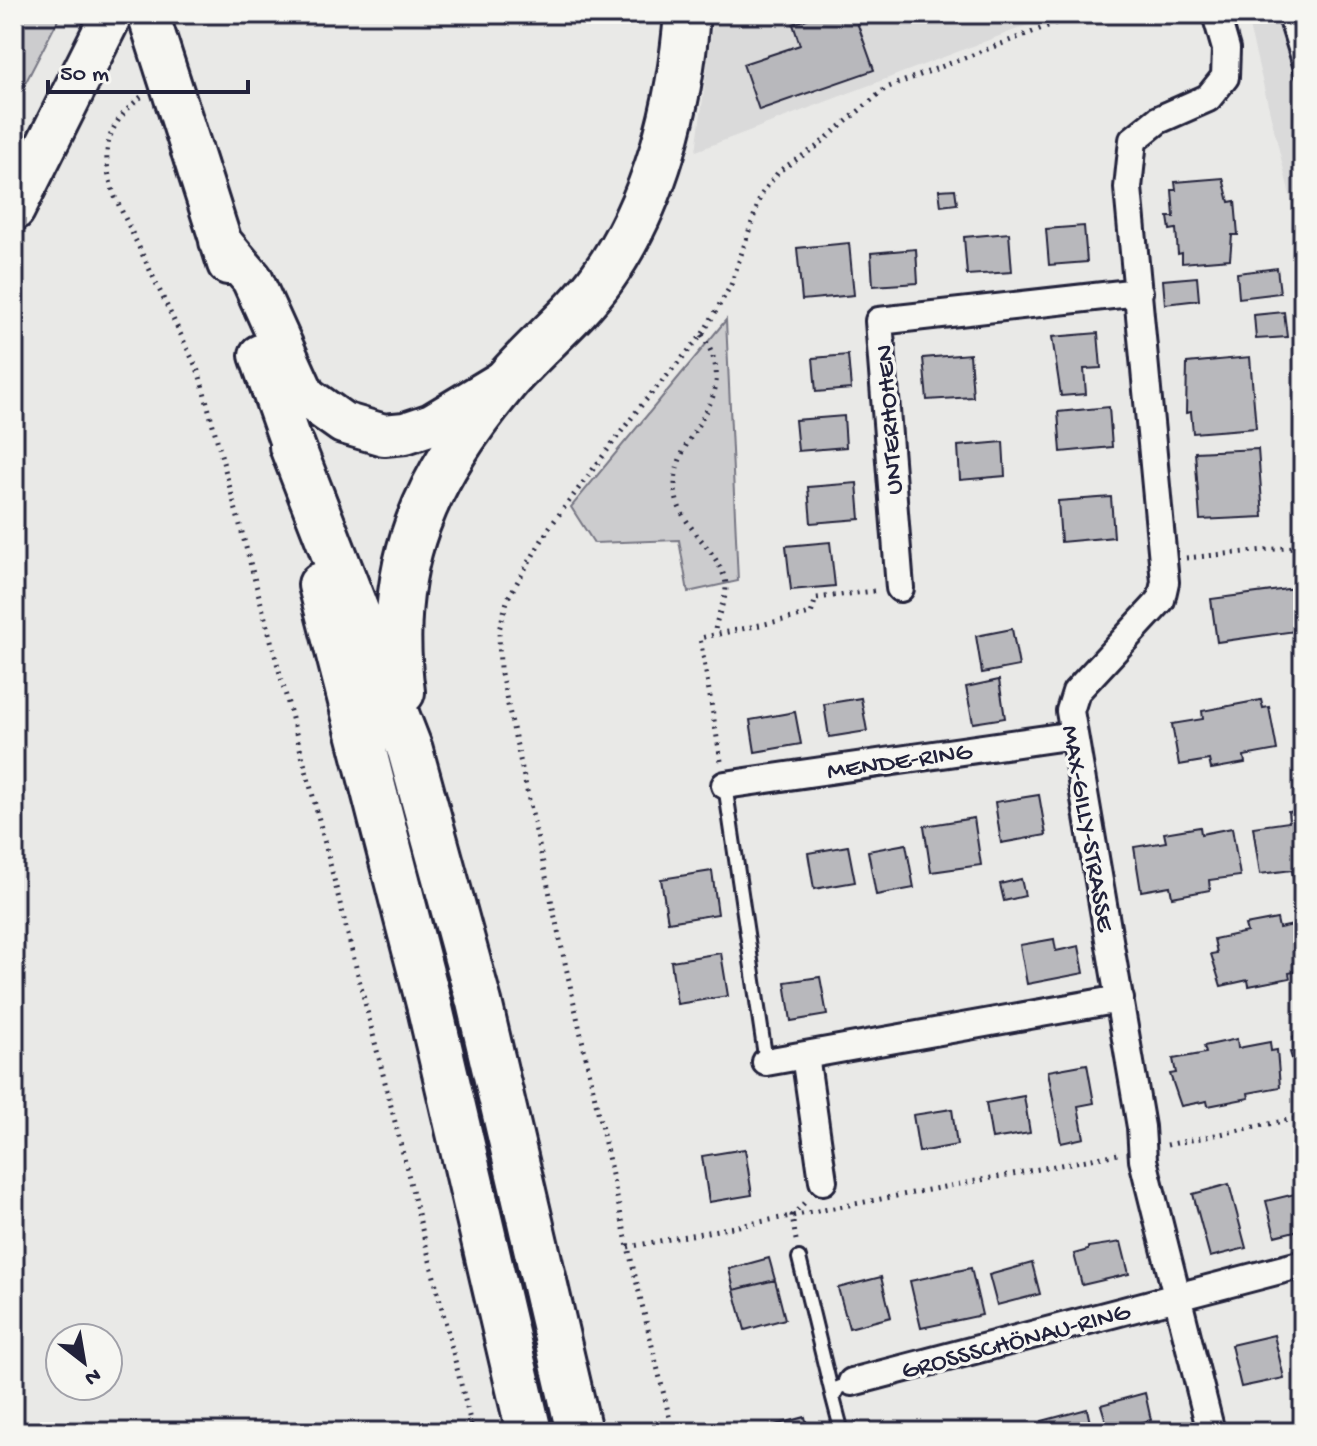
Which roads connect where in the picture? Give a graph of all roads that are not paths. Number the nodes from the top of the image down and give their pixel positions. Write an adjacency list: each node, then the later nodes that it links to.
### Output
1 (112, 14): 7 (main road)
2 (148, 14): 9 (main road, bridge)
3 (687, 14): 11 (highway)
4 (1216, 14): 10 (street, MAX-GILLY-STRASSE)
5 (1284, 14): 6 (lane)
6 (1303, 75)
7 (26, 168): 8 (main road)
8 (14, 210)
9 (220, 241): 11 (main road); 12 (main road)
10 (1139, 292): 13 (street, UNTERHOHEN); 14 (street, MAX-GILLY-STRASSE)
11 (508, 379): 15 (highway)
12 (292, 446): 15 (highway); 25 (highway)
13 (900, 588)
14 (1074, 735): 16 (street, MENDE-RING); 17 (street, MAX-GILLY-STRASSE)
15 (410, 750): 26 (highway)
16 (725, 785): 19 (lane)
17 (1120, 999): 18 (street); 23 (street, MAX-GILLY-STRASSE)
18 (805, 1055): 19 (street); 20 (street)
19 (766, 1062)
20 (823, 1181)
21 (799, 1258): 24 (lane)
22 (1303, 1264): 23 (street, GROSSSCHÖNAU-RING)
23 (1177, 1296): 24 (street, GROSSSCHÖNAU-RING); 28 (street, MAX-GILLY-STRASSE)
24 (843, 1390): 27 (lane)
25 (529, 1432)
26 (579, 1432)
27 (842, 1432)
28 (1211, 1432)

